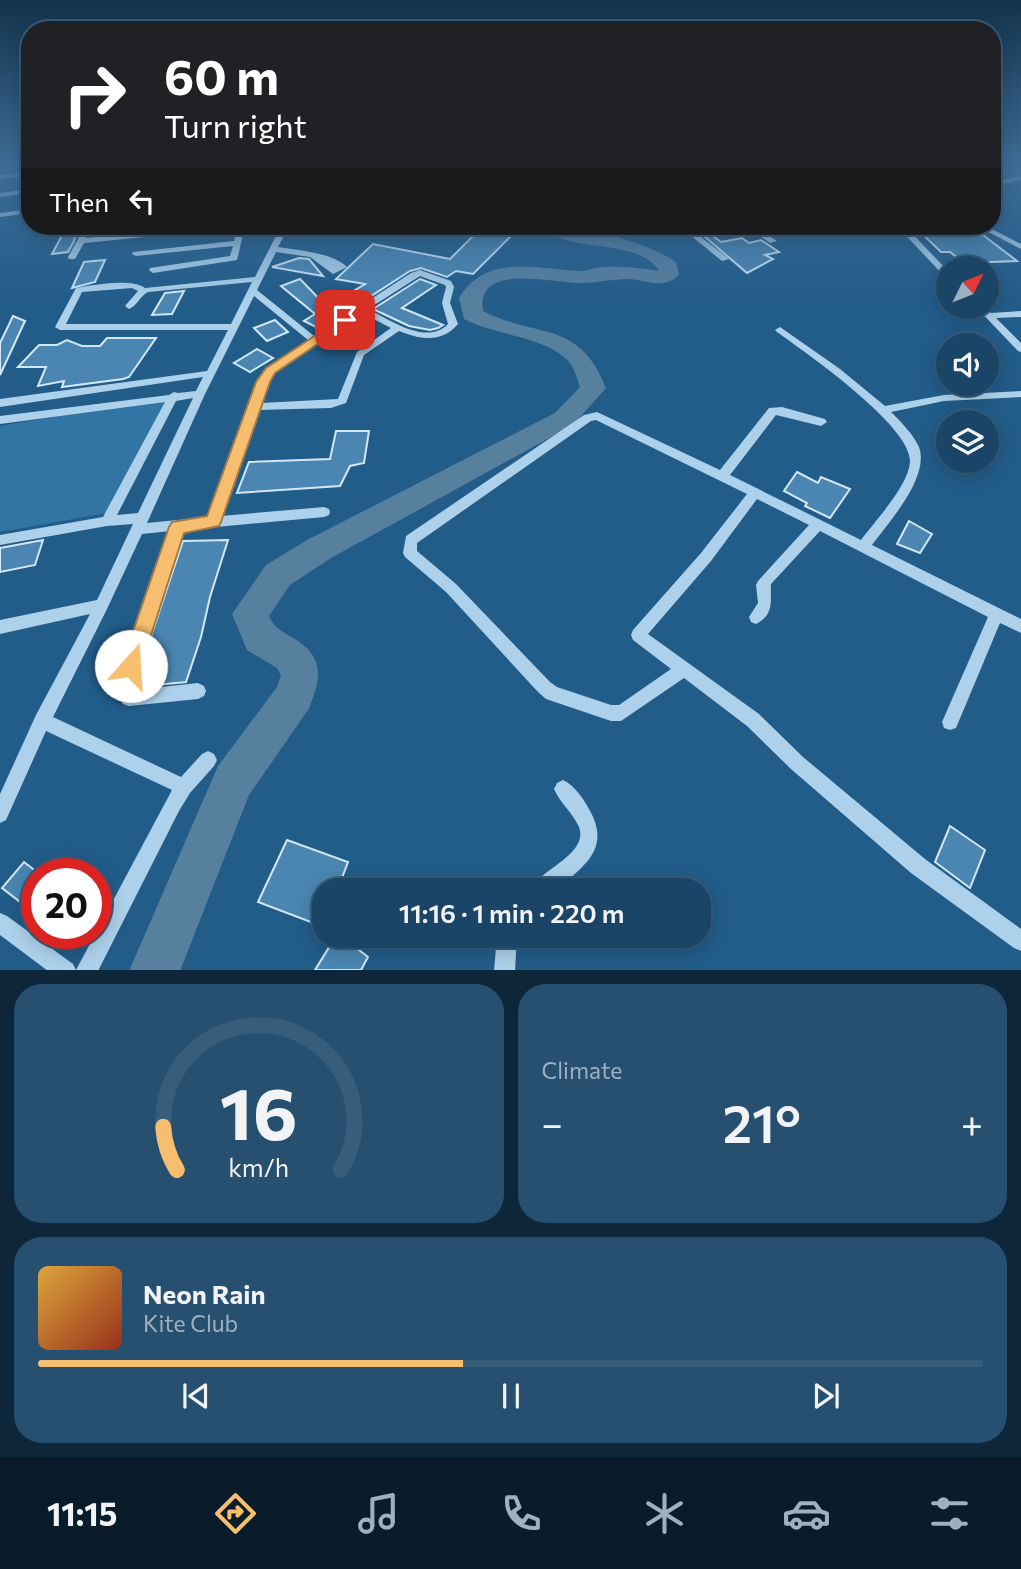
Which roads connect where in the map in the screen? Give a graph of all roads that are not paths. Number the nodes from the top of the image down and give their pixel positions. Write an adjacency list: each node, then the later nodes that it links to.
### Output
1 (21, 212): 2 (street)
2 (0, 215)
3 (84, 235): 11 (street)
4 (143, 235): 11 (street)
5 (238, 235): 13 (street)
6 (281, 235): 15 (street)
7 (694, 235): 19 (street)
8 (763, 235): 12 (street)
9 (910, 235): 20 (street)
10 (998, 235): 14 (street)
11 (80, 241): 17 (street)
12 (773, 241)
13 (238, 243): 16 (street); 21 (street)
14 (1021, 247)
15 (274, 249): 18 (street); 22 (street)
16 (136, 254)
17 (72, 257)
18 (316, 257)
19 (725, 259)
20 (936, 262)
21 (153, 270)
22 (255, 284): 23 (street); 29 (street); 32 (street)
23 (143, 291): 24 (street); 29 (street)
24 (129, 306)
25 (361, 309): 30 (street); 30 (street); 32 (street)
26 (1021, 314): 27 (street)
27 (999, 315)
28 (992, 319): 33 (street)
29 (233, 327): 34 (street)
30 (399, 327): 39 (street)
31 (780, 330): 40 (street)
32 (314, 340): 39 (street)
33 (1021, 349)
34 (212, 373): 35 (street); 38 (street)
35 (200, 394): 37 (street); 48 (street)
36 (1021, 394): 40 (street)
37 (174, 396): 41 (street); 46 (street)
38 (0, 403)
39 (255, 407): 47 (street)
40 (884, 410): 52 (street)
41 (0, 420)
42 (821, 422): 43 (street)
43 (722, 475): 44 (street); 58 (street)
44 (755, 493): 49 (street); 58 (street)
45 (324, 512): 47 (street)
46 (107, 522): 48 (street); 51 (street)
47 (213, 522): 50 (street)
48 (139, 524): 50 (street); 53 (street)
49 (817, 525): 52 (street); 55 (street)
50 (178, 527): 59 (street)
51 (0, 540)
52 (863, 548): 54 (street)
53 (102, 605): 57 (street); 60 (street)
54 (997, 614): 56 (street); 61 (street)
55 (756, 617)
56 (1021, 626)
57 (0, 627)
58 (684, 669): 68 (street)
59 (198, 691)
60 (42, 721): 63 (street); 65 (street)
61 (950, 722)
62 (208, 760): 63 (street)
63 (184, 787): 71 (street)
64 (563, 789): 66 (street)
65 (0, 814)
66 (555, 878)
67 (0, 923): 70 (street)
68 (1021, 941)
69 (506, 948): 72 (street)
70 (65, 970)
71 (87, 970)
72 (504, 970)

